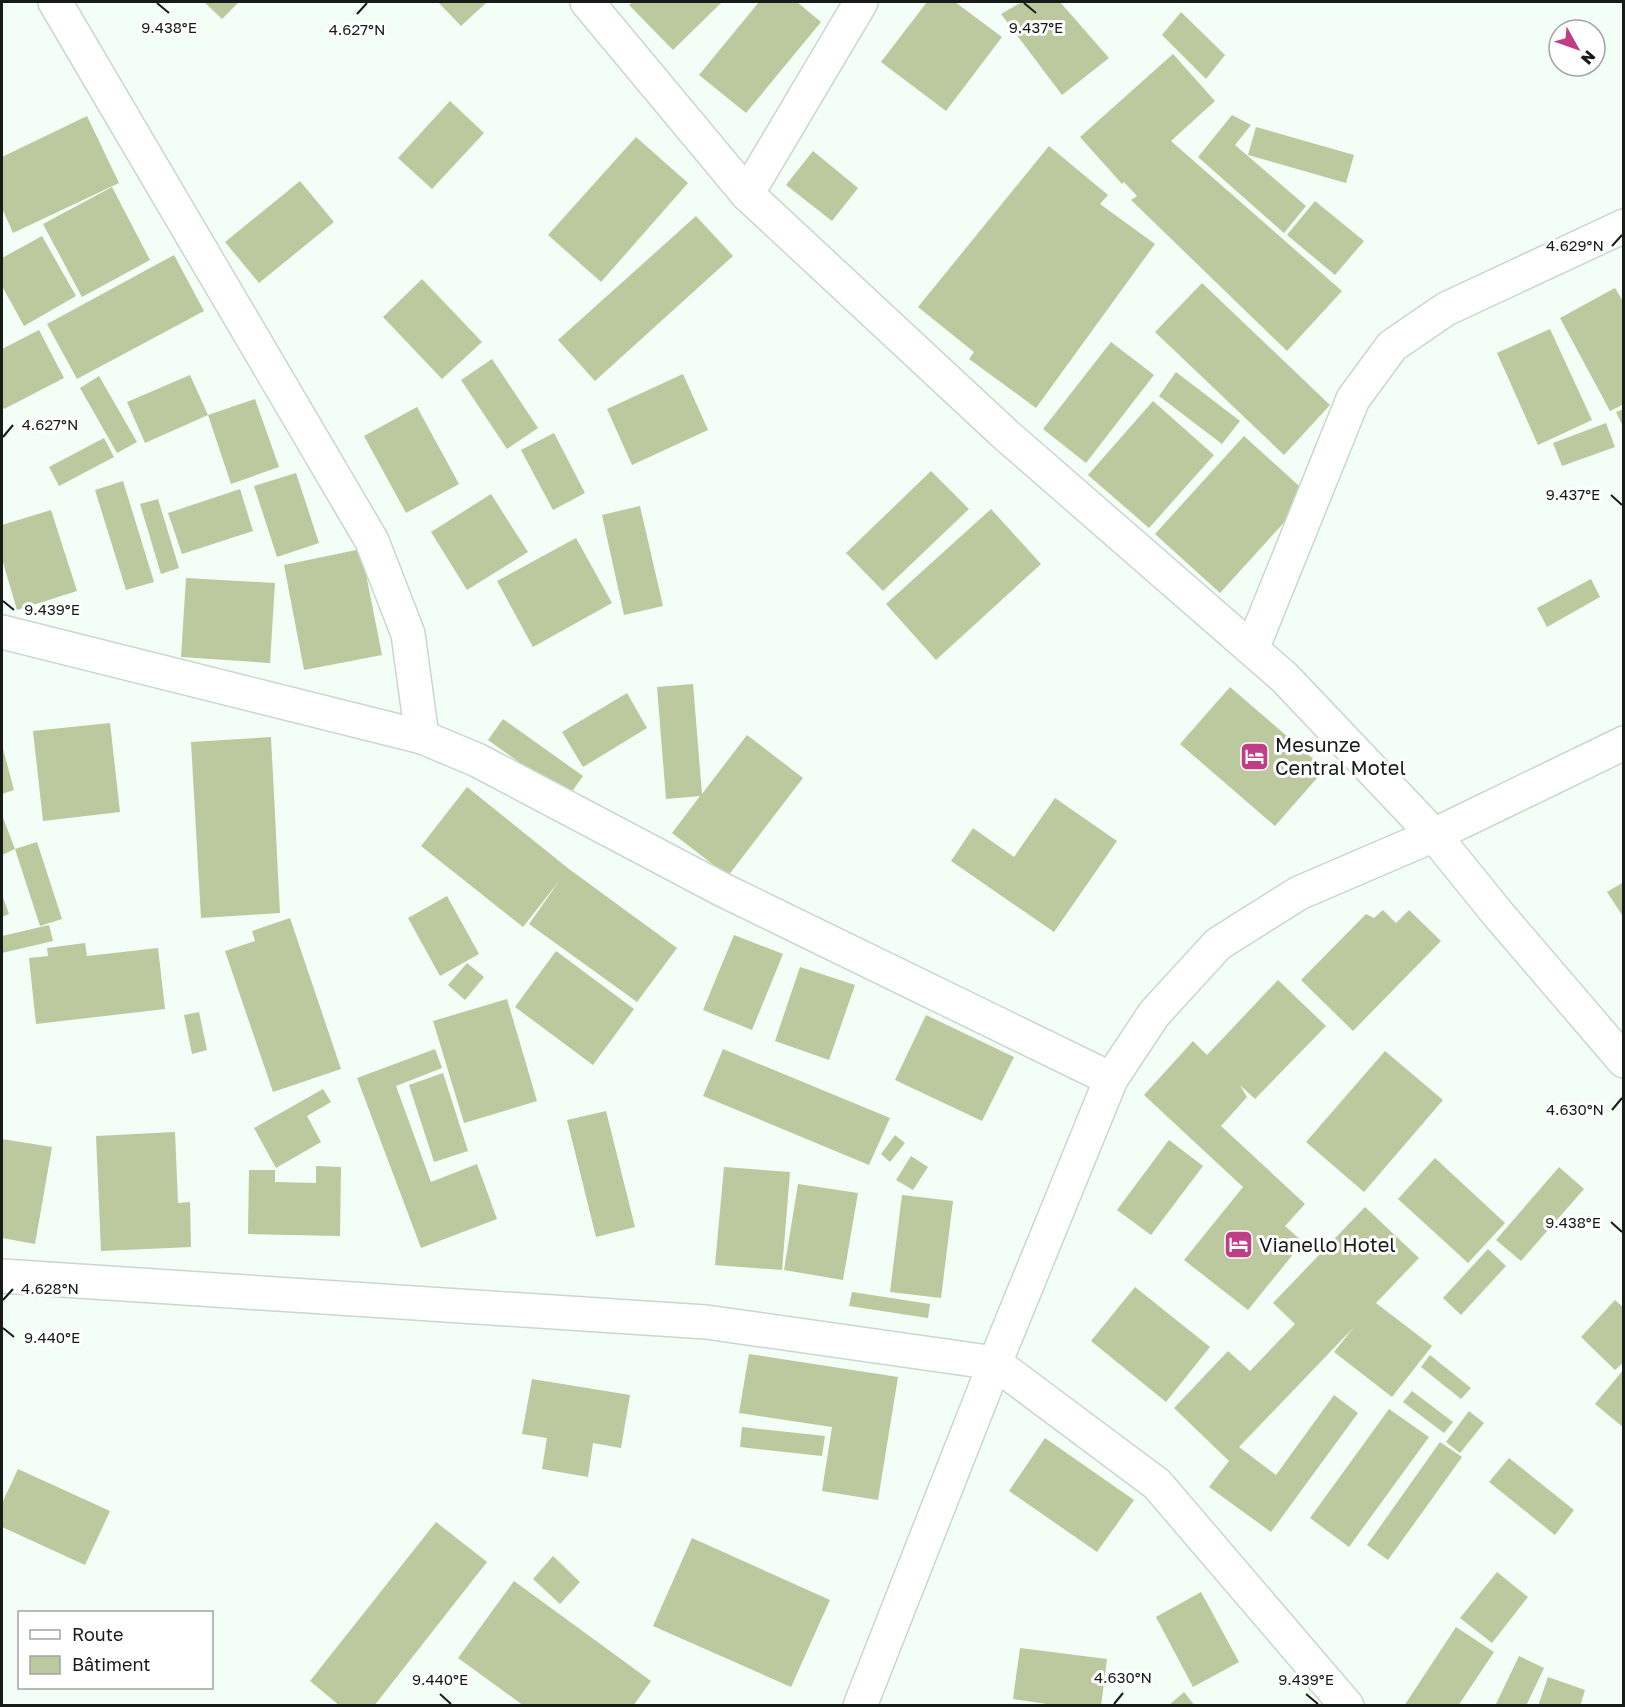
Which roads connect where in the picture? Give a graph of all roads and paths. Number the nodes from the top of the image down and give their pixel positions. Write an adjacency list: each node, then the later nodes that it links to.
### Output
1 (56, 2): 8 (street)
2 (587, 2): 4 (street)
3 (861, 2): 4 (street)
4 (747, 194): 7 (street)
5 (1623, 226): 7 (street)
6 (2, 632): 8 (street)
7 (1252, 649): 10 (street)
8 (422, 737): 12 (street)
9 (1623, 743): 10 (street)
10 (1434, 835): 11 (street); 12 (street)
11 (1623, 1061)
12 (1111, 1079): 14 (street)
13 (2, 1276): 14 (street)
14 (995, 1363): 15 (street); 16 (street)
15 (860, 1706)
16 (1347, 1706)

